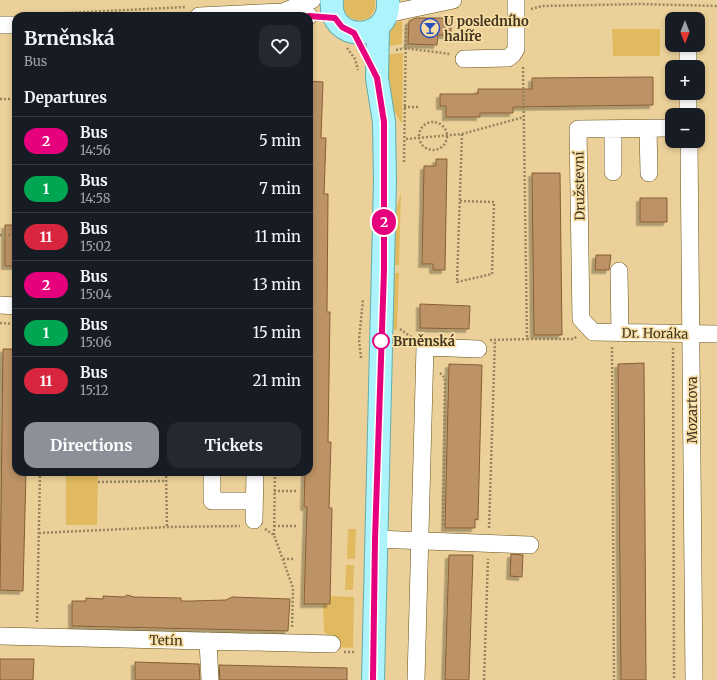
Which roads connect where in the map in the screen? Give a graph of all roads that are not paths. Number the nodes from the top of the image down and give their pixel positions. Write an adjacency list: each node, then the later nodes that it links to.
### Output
1 (312, 0): 6 (street)
2 (453, 0): 7 (street)
3 (516, 8): 12 (street)
4 (333, 9): 8 (street); 11 (main road)
5 (195, 11): 6 (street)
6 (282, 12)
7 (384, 14): 11 (main road); 13 (main road)
8 (313, 15)
9 (12, 22): 10 (street)
10 (0, 25)
11 (349, 38): 13 (main road)
12 (464, 59)
13 (368, 75): 32 (main road)
14 (648, 128): 15 (street, Družstevní); 16 (street, Družstevní); 19 (street)
15 (665, 128)
16 (613, 129): 18 (street); 23 (street, Družstevní)
17 (688, 148): 24 (street, Mozartova)
18 (613, 172)
19 (649, 173)
20 (619, 272): 26 (street)
21 (0, 305): 22 (street)
22 (12, 306)
23 (587, 332): 26 (street, Dr. Horáka)
24 (692, 334): 25 (street, Dr. Horáka); 26 (street, Dr. Horáka); 41 (street, Mozartova)
25 (717, 334)
26 (616, 339)
27 (478, 349): 33 (street)
28 (212, 476): 30 (street)
29 (254, 476): 30 (street)
30 (254, 501): 31 (street)
31 (253, 524)
32 (375, 539): 33 (street); 39 (main road)
33 (419, 541): 34 (street); 40 (street)
34 (530, 545)
35 (0, 636): 36 (street, Tetín)
36 (208, 641): 37 (street, Tetín); 38 (street)
37 (332, 644)
38 (210, 680)
39 (372, 680)
40 (416, 680)
41 (694, 680)

